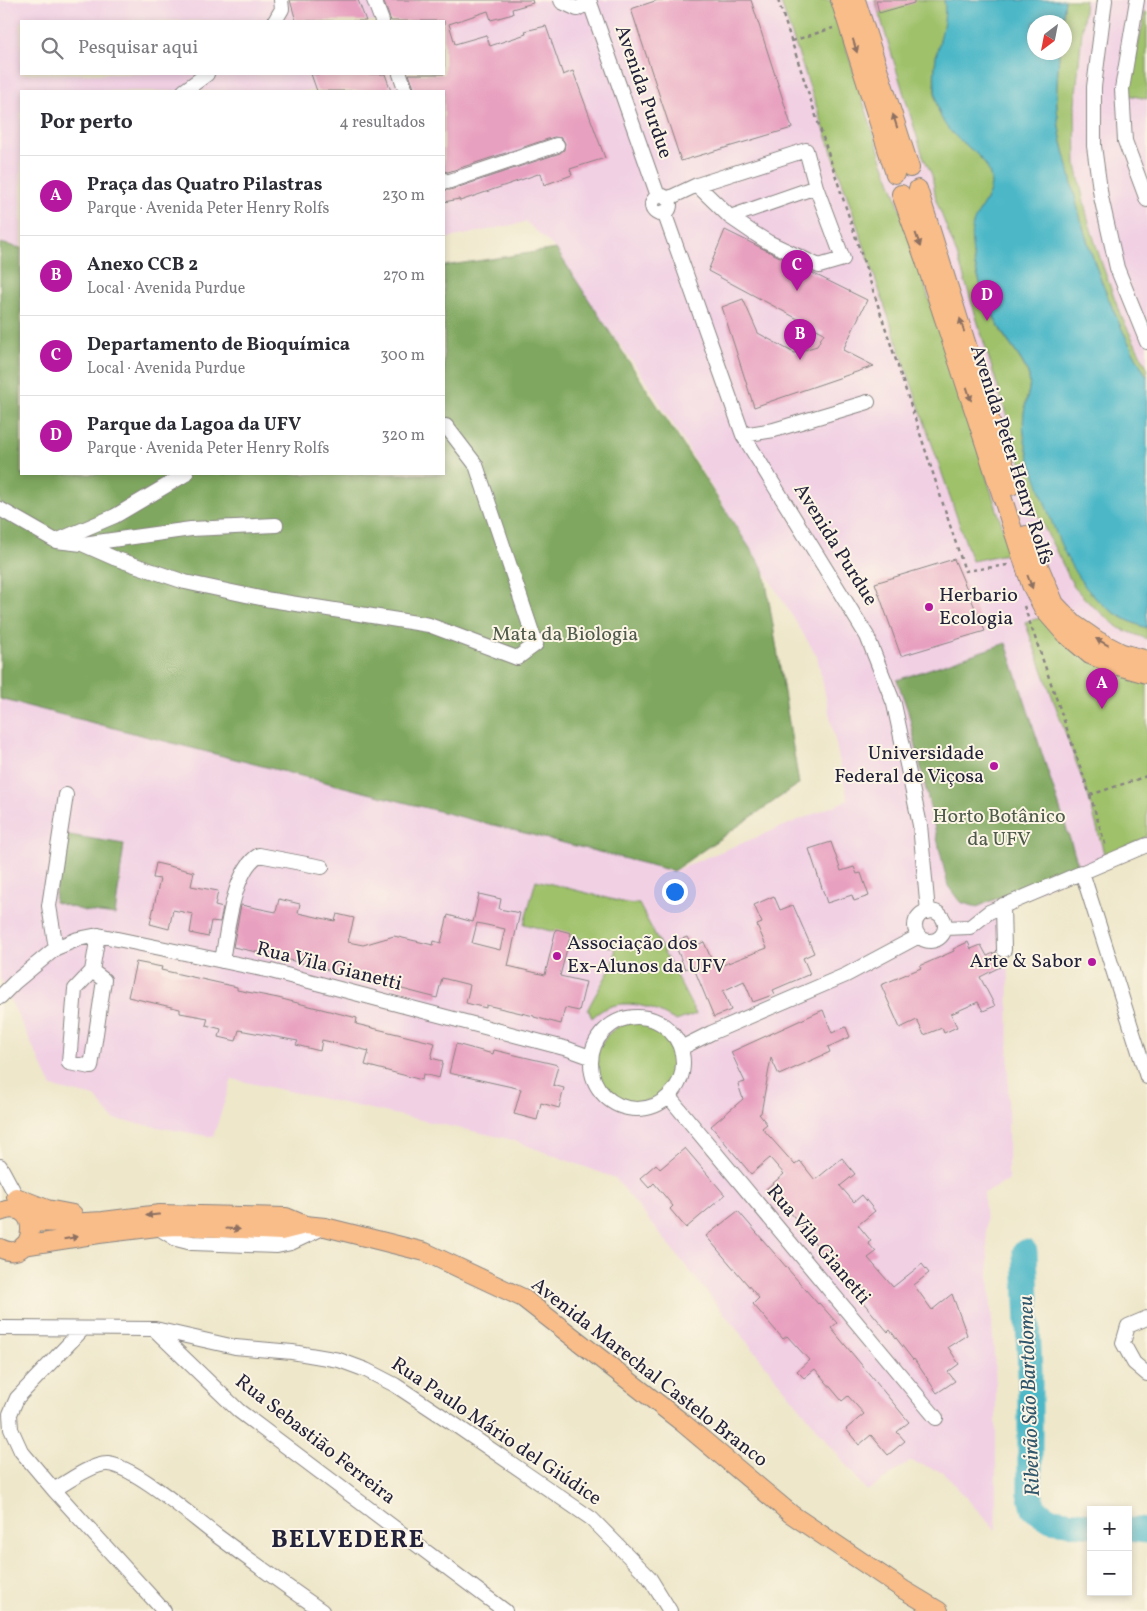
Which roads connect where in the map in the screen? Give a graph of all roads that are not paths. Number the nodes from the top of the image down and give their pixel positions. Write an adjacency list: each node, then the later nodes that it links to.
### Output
1 (281, 0): 9 (street)
2 (374, 0): 10 (street)
3 (561, 0): 8 (street)
4 (840, 0): 16 (main road, one-way to 16)
5 (856, 0): 16 (main road, one-way to 5)
6 (1105, 0): 24 (street)
7 (1137, 0): 21 (street)
8 (589, 1): 22 (street, Avenida Purdue)
9 (276, 20)
10 (382, 20)
11 (206, 75): 13 (street)
12 (400, 75): 14 (street)
13 (185, 90)
14 (406, 90)
15 (557, 145): 17 (street)
16 (903, 171): 20 (main road); 20 (main road)
17 (445, 181)
18 (697, 185): 19 (street); 22 (street); 23 (street)
19 (816, 187): 23 (street); 23 (street)
20 (910, 192): 33 (main road, Avenida Peter Henry Rolfs, one-way to 20); 34 (main road, Avenida Peter Henry Rolfs, one-way to 34)
21 (1147, 200)
22 (663, 203): 27 (street, Avenida Purdue)
23 (730, 217)
24 (1147, 342)
25 (868, 402): 27 (street)
26 (445, 426): 32 (street)
27 (743, 435): 40 (street, Avenida Purdue)
28 (184, 475): 31 (street)
29 (0, 509): 31 (street)
30 (276, 525): 32 (street)
31 (56, 541): 32 (street)
32 (82, 544)
33 (1147, 660)
34 (1147, 674)
35 (66, 795): 44 (street)
36 (1147, 845): 38 (street)
37 (322, 867): 46 (street)
38 (1082, 872): 39 (street); 51 (street)
39 (1004, 905): 41 (street); 45 (street)
40 (928, 912): 41 (street); 43 (street)
41 (945, 928): 43 (street)
42 (98, 935): 44 (street, Rua Vila Gianetti); 46 (street, Rua Vila Gianetti); 47 (street)
43 (919, 936): 49 (street)
44 (56, 948): 48 (street, Rua Vila Gianetti)
45 (1004, 950)
46 (222, 961): 50 (street, Rua Vila Gianetti)
47 (92, 972): 47 (street)
48 (0, 997)
49 (681, 1048): 50 (street); 52 (street)
50 (590, 1057): 52 (street)
51 (1147, 1077)
52 (668, 1097): 66 (street, Rua Vila Gianetti)
53 (0, 1166): 54 (street)
54 (22, 1210): 55 (main road, Avenida Marechal Castelo Branco); 56 (main road); 56 (main road, Avenida Marechal Castelo Branco); 60 (main road)
55 (0, 1212)
56 (103, 1221): 57 (main road, Avenida Marechal Castelo Branco, one-way to 56)
57 (305, 1225): 58 (main road, Avenida Marechal Castelo Branco, one-way to 57); 59 (main road, Avenida Marechal Castelo Branco)
58 (157, 1227): 59 (street); 60 (main road, Avenida Marechal Castelo Branco, one-way to 58)
59 (325, 1227): 72 (main road, Avenida Marechal Castelo Branco)
60 (8, 1250)
61 (1147, 1318): 65 (street)
62 (0, 1328): 63 (street, Rua Paulo Mário del Giúdice)
63 (83, 1329): 64 (street, Rua Paulo Mário del Giúdice); 67 (street)
64 (155, 1329): 70 (street, Rua Sebastião Ferreira); 71 (street, Rua Paulo Mário del Giúdice)
65 (1147, 1374)
66 (936, 1418)
67 (54, 1490): 68 (street); 69 (street)
68 (164, 1611)
69 (322, 1611)
70 (505, 1611)
71 (670, 1611)
72 (939, 1611)

